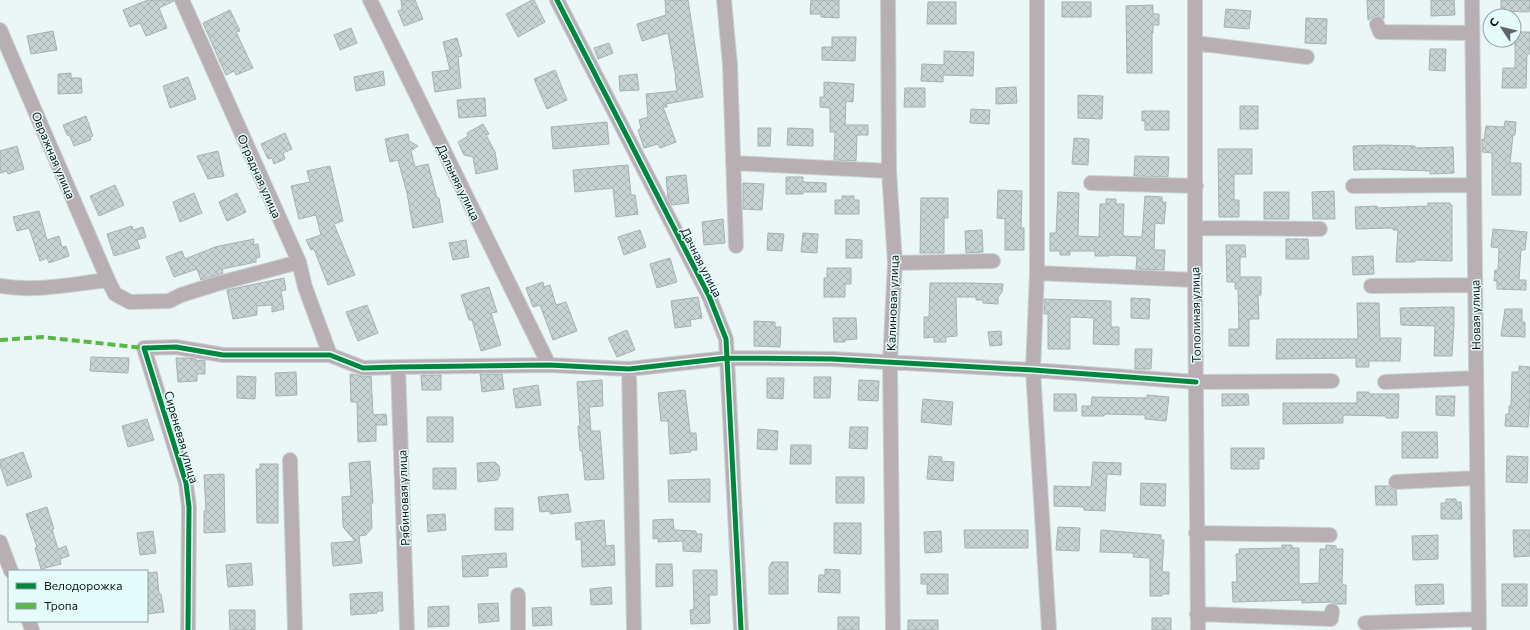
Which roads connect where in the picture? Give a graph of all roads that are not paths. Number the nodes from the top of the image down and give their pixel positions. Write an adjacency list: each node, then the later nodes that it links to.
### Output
1 (182, 0): 24 (street, Отрадная улица)
2 (370, 0): 35 (street, Дальняя улица)
3 (557, 0): 33 (street, Дачная улица)
4 (724, 0): 14 (street)
5 (888, 0): 15 (street, Калиновая улица)
6 (1037, 0): 26 (street)
7 (1195, 0): 12 (street, Тополиная улица)
8 (1472, 0): 11 (street, Новая улица)
9 (1377, 24): 11 (street)
10 (0, 30): 27 (street, Овражная улица)
11 (1472, 33): 17 (street, Новая улица)
12 (1195, 43): 13 (street); 18 (street, Тополиная улица)
13 (1306, 57)
14 (733, 163): 15 (street); 22 (street)
15 (889, 171): 25 (street, Калиновая улица)
16 (1091, 183): 18 (street)
17 (1474, 185): 19 (street); 29 (street, Новая улица)
18 (1196, 186): 20 (street, Тополиная улица)
19 (1353, 186)
20 (1195, 228): 21 (street); 28 (street, Тополиная улица)
21 (1320, 229)
22 (736, 246)
23 (993, 261): 25 (street)
24 (299, 262): 27 (street, Овражная улица); 32 (street, Отрадная улица)
25 (895, 263): 34 (street, Калиновая улица)
26 (1037, 273): 28 (street); 38 (street)
27 (108, 280): 30 (street)
28 (1195, 280): 41 (street, Тополиная улица)
29 (1475, 285): 31 (street); 39 (street, Новая улица)
30 (0, 286)
31 (1371, 286)
32 (330, 355): 36 (street); 55 (street, Сиреневая улица)
33 (727, 358): 34 (street); 37 (street); 60 (street, Дачная улица)
34 (890, 362): 38 (street); 61 (street, Калиновая улица)
35 (549, 365): 36 (street); 37 (street)
36 (398, 366): 57 (street, Рябиновая улица)
37 (629, 369): 59 (street)
38 (1033, 370): 41 (street); 62 (street)
39 (1476, 378): 42 (street); 44 (street, Новая улица)
40 (1332, 381): 41 (street)
41 (1196, 382): 46 (street, Тополиная улица)
42 (1384, 382)
43 (290, 460): 56 (street)
44 (1477, 478): 45 (street); 54 (street, Новая улица)
45 (1396, 482)
46 (1196, 533): 47 (street); 52 (street, Тополиная улица)
47 (1330, 535)
48 (0, 542): 49 (street)
49 (10, 570)
50 (518, 595): 58 (street)
51 (1332, 612): 52 (street)
52 (1197, 614): 63 (street, Тополиная улица)
53 (1365, 623): 54 (street)
54 (1479, 625)
55 (188, 630)
56 (295, 630)
57 (407, 630)
58 (518, 630)
59 (634, 630)
60 (741, 630)
61 (893, 630)
62 (1049, 630)
63 (1198, 630)

